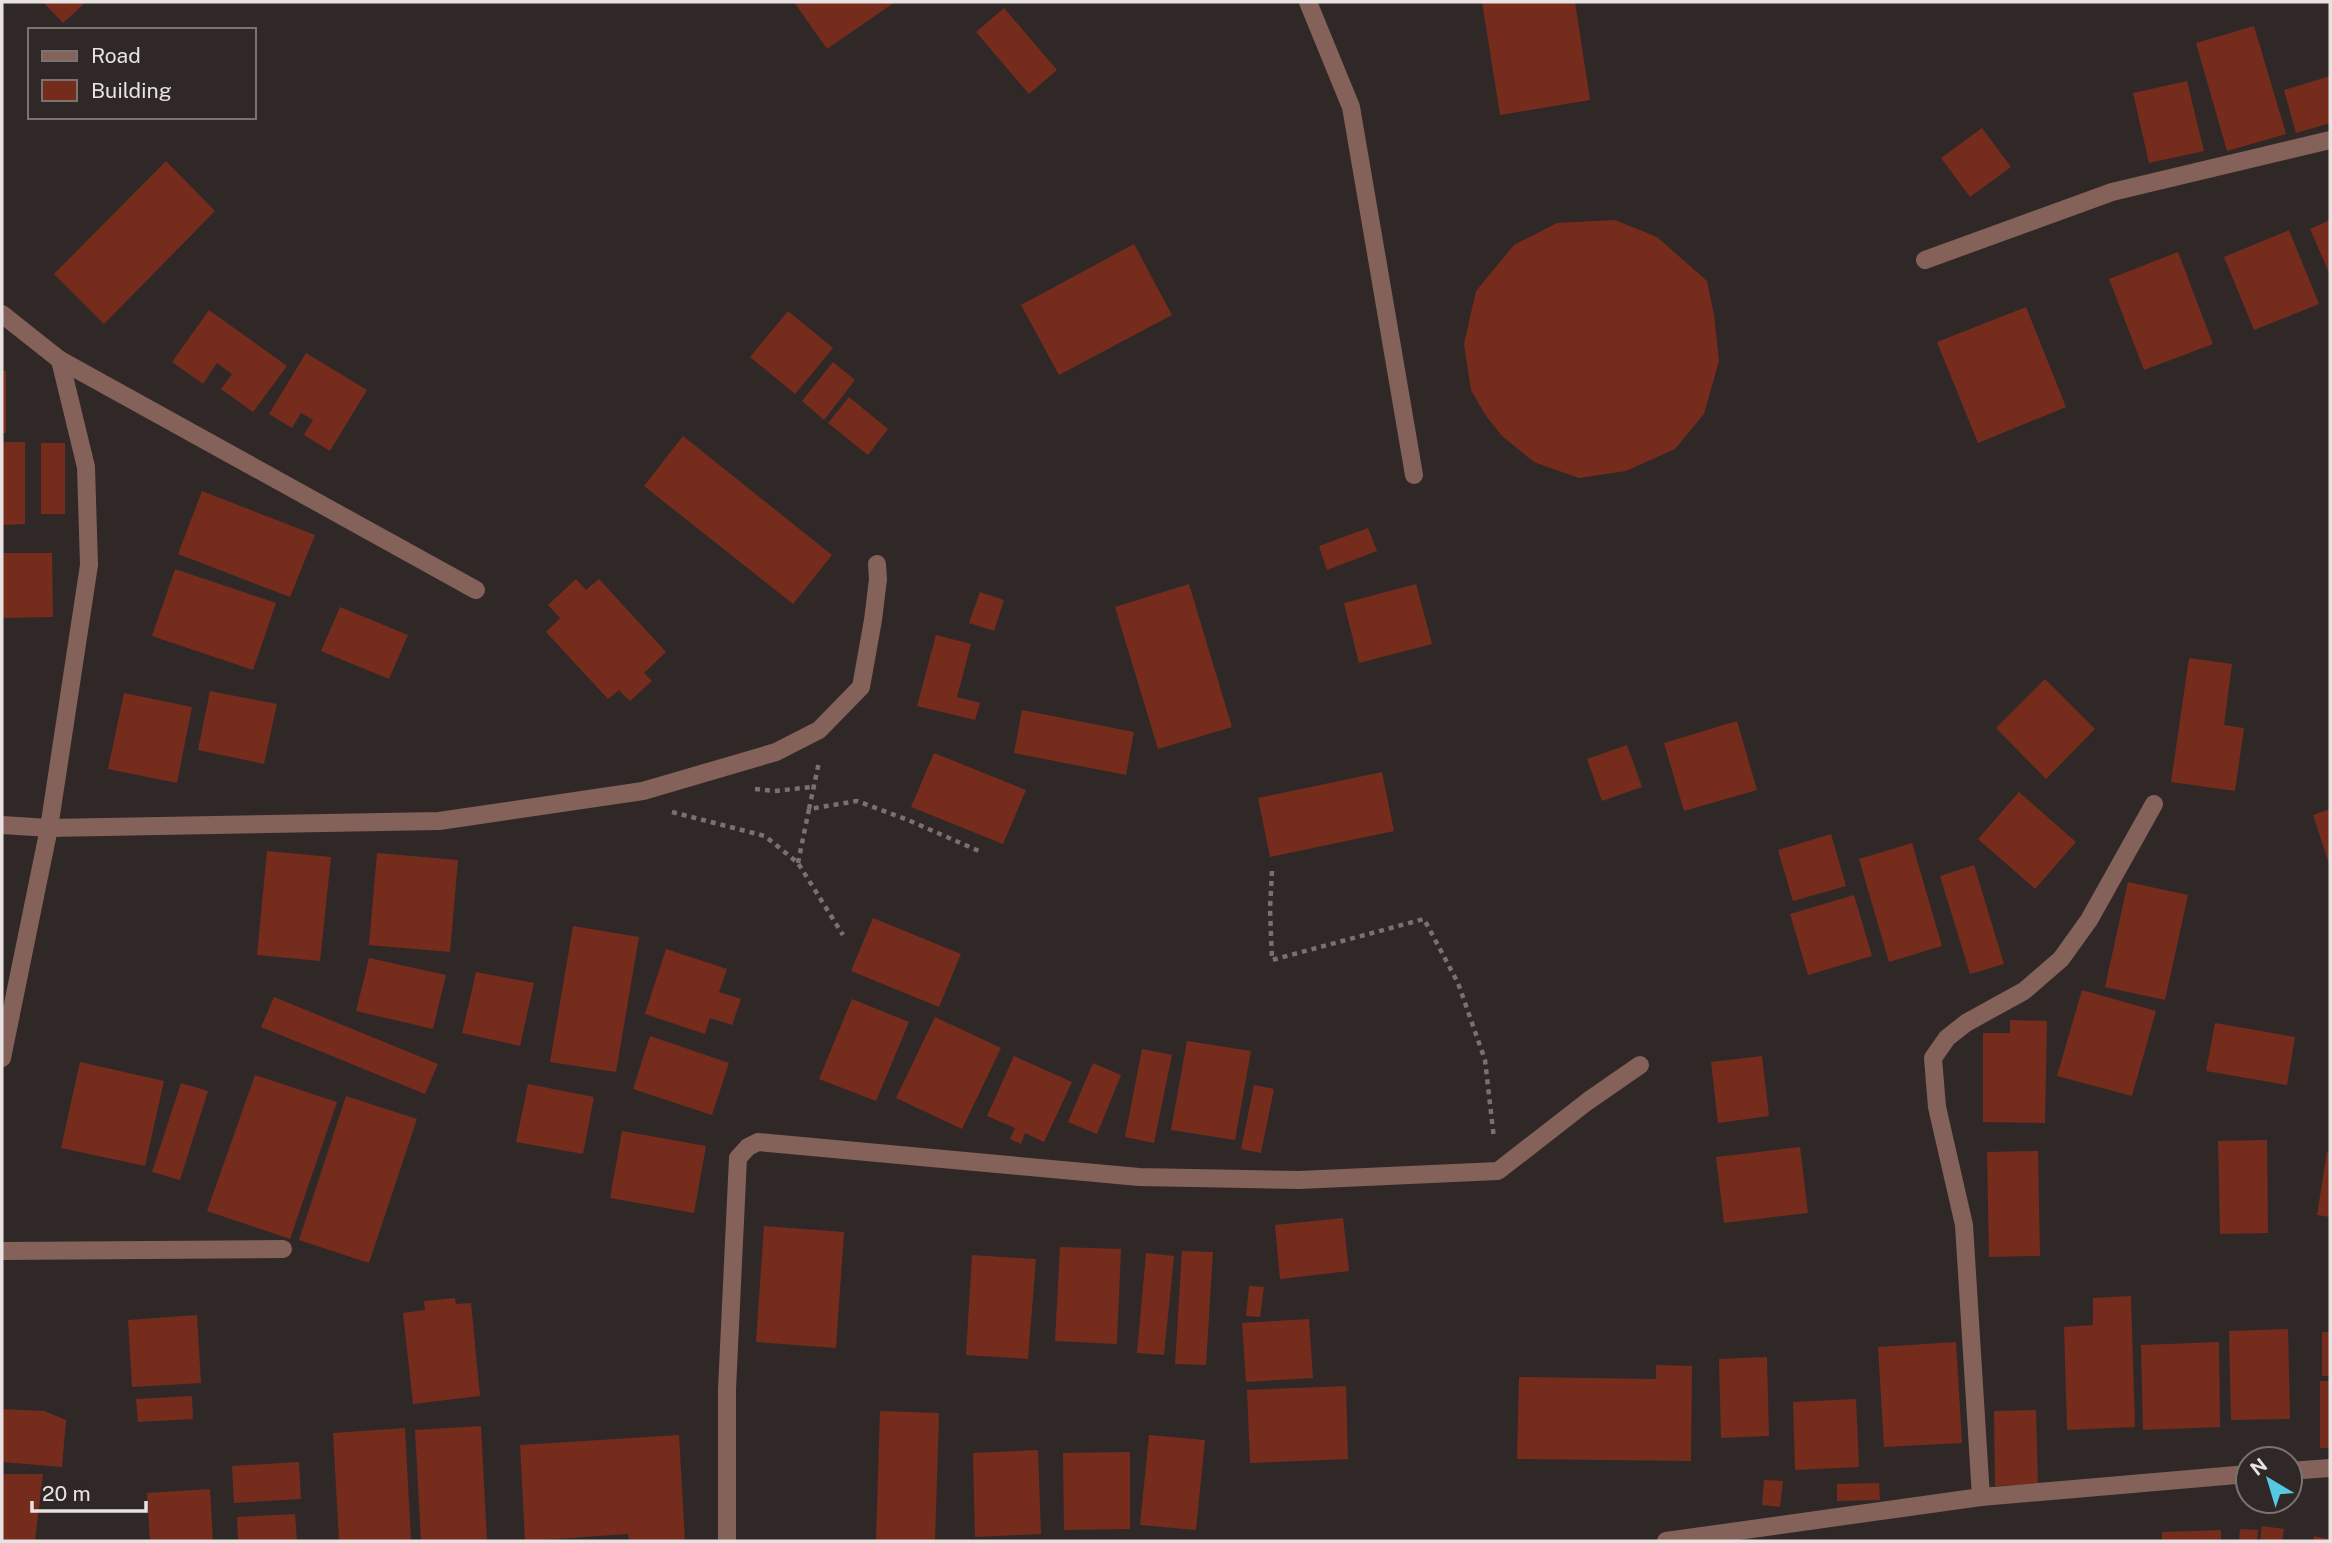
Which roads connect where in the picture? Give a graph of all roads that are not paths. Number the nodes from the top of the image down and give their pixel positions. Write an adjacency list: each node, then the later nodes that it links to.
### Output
1 (1308, 2): 6 (street)
2 (2330, 140): 3 (street)
3 (1925, 260)
4 (2, 314): 5 (street)
5 (60, 360): 8 (street); 11 (street)
6 (1414, 475)
7 (877, 564): 11 (street)
8 (475, 590)
9 (2154, 804): 19 (street)
10 (2, 825): 11 (street)
11 (50, 828): 12 (street)
12 (2, 1058)
13 (1640, 1065): 20 (street)
14 (283, 1249): 15 (street)
15 (2, 1251)
16 (2330, 1468): 17 (street)
17 (2304, 1470)
18 (2234, 1475): 19 (street)
19 (1981, 1497): 21 (street)
20 (727, 1541)
21 (1666, 1541)

